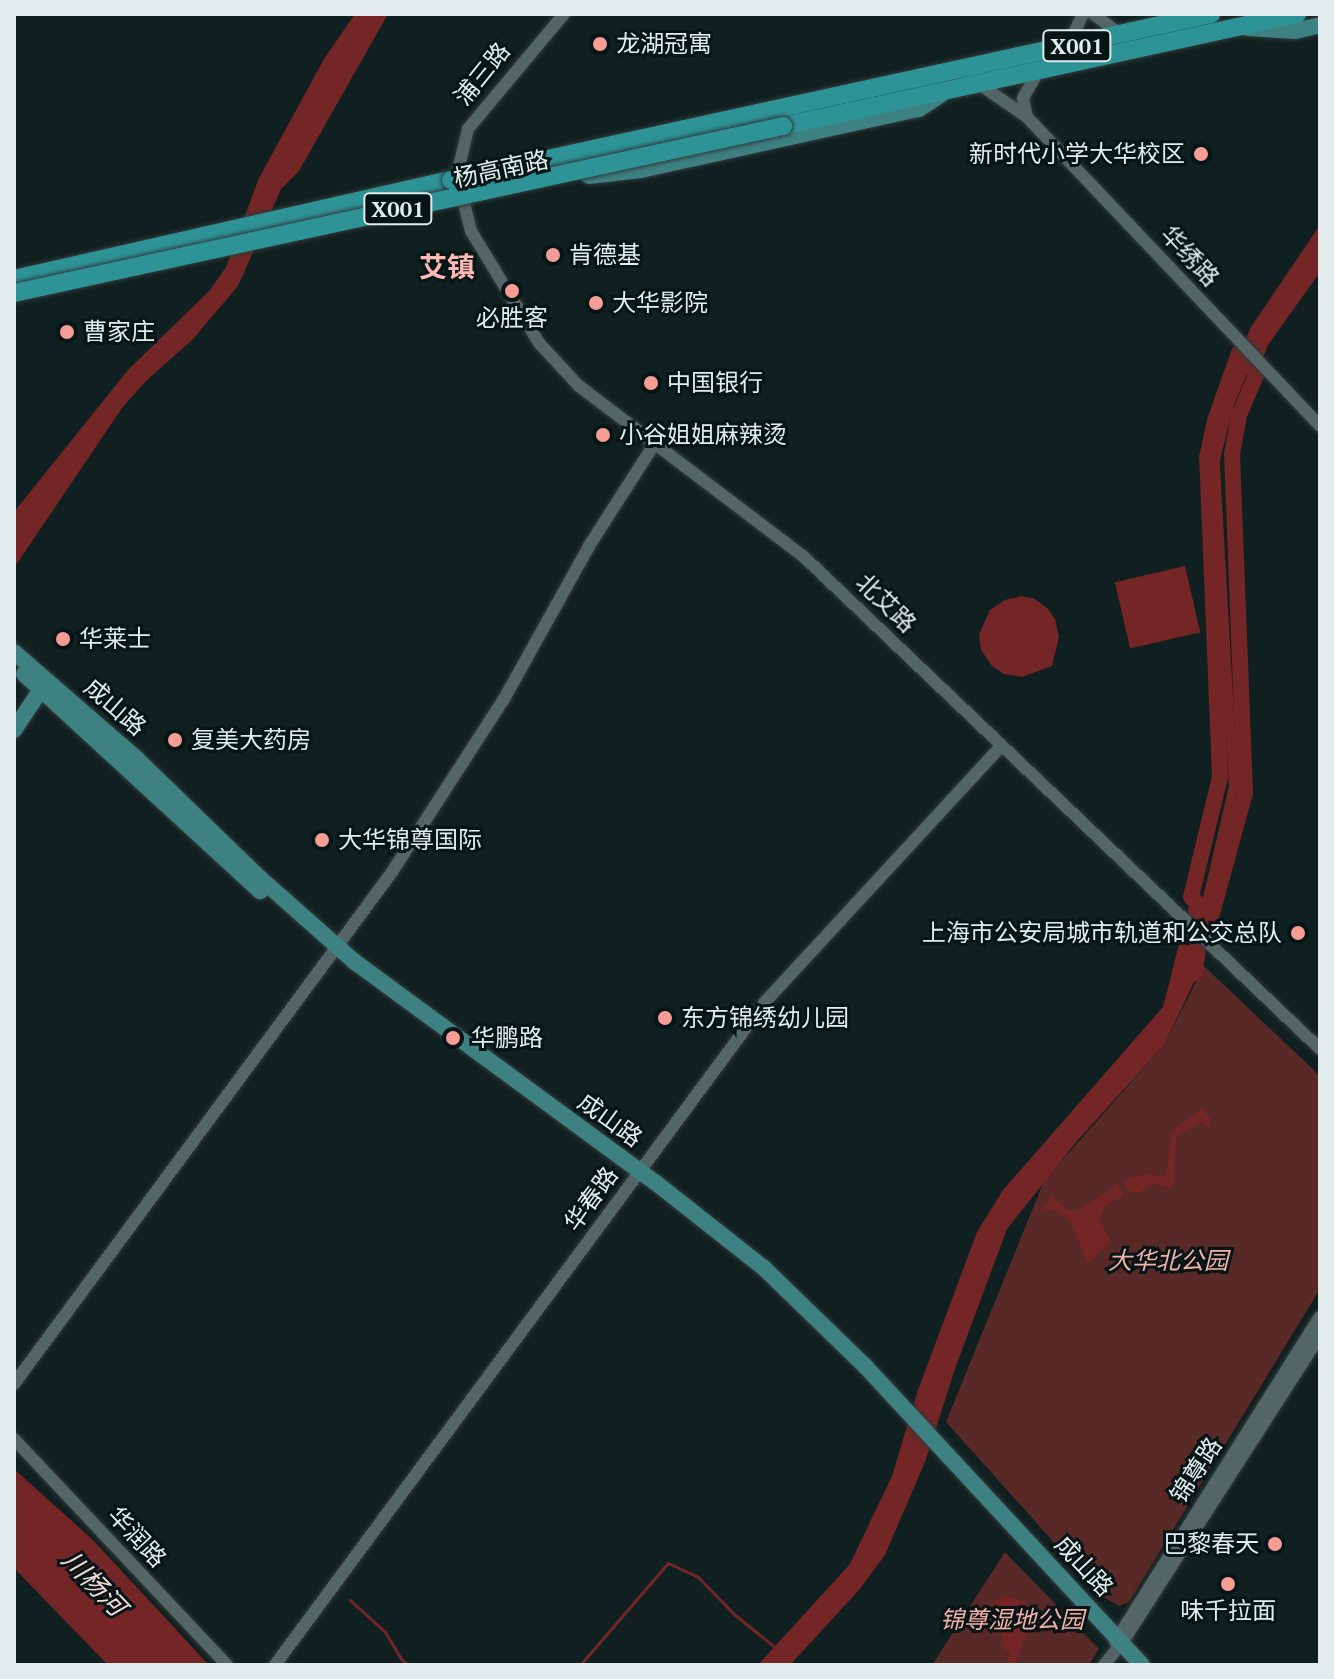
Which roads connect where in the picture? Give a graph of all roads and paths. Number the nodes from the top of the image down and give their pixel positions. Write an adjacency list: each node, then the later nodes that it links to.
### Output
1 (564, 14): 15 (street, 浦三路)
2 (1083, 14): 9 (street)
3 (1093, 14): 8 (street)
4 (1211, 14): 8 (highway, 杨高南路 / X001)
5 (1297, 14): 7 (highway, 杨高南路 / X001)
6 (1320, 25): 7 (main road, 杨高南路 / X001)
7 (1234, 27): 10 (highway, 杨高南路 / X001)
8 (1124, 36): 9 (highway, 杨高南路 / X001)
9 (1051, 52): 11 (highway, 杨高南路 / X001)
10 (1039, 70): 12 (highway, 杨高南路); 13 (street)
11 (945, 83): 12 (highway, 杨高南路); 14 (highway, 杨高南路 / X001); 15 (main road, 杨高南路 / X001); 16 (main road, 杨高南路 / X001)
12 (979, 84): 13 (street, 华绣路)
13 (1027, 117): 20 (street, 华绣路)
14 (781, 118): 17 (highway, 杨高南路 / X001, bridge); 18 (highway, 杨高南路 / X001, bridge)
15 (457, 175): 16 (street, 北艾路); 17 (main road, 杨高南路 / X001)
16 (462, 202): 19 (main road, 杨高南路 / X001, bridge); 21 (street, 北艾路)
17 (14, 276)
18 (14, 293)
19 (14, 299)
20 (1320, 426)
21 (655, 443): 26 (street, 北艾路); 27 (street)
22 (14, 652): 24 (main road, 成山路)
23 (14, 665): 24 (main road, 成山路)
24 (44, 685): 25 (main road); 27 (main road, 成山路)
25 (14, 730)
26 (1001, 746): 28 (street, 北艾路); 29 (street, 华春路)
27 (335, 952): 29 (main road, 成山路); 32 (street)
28 (1320, 1049)
29 (636, 1175): 34 (main road, 成山路); 36 (street, 华春路)
30 (1320, 1317): 34 (street, 锦尊路)
31 (1320, 1336): 34 (street, 锦尊路)
32 (14, 1384)
33 (14, 1439): 35 (street, 华润路)
34 (1118, 1643): 37 (street, 锦尊路); 38 (main road, 成山路); 39 (main road, 成山路)
35 (227, 1665)
36 (275, 1665)
37 (1104, 1665)
38 (1129, 1665)
39 (1142, 1665)

